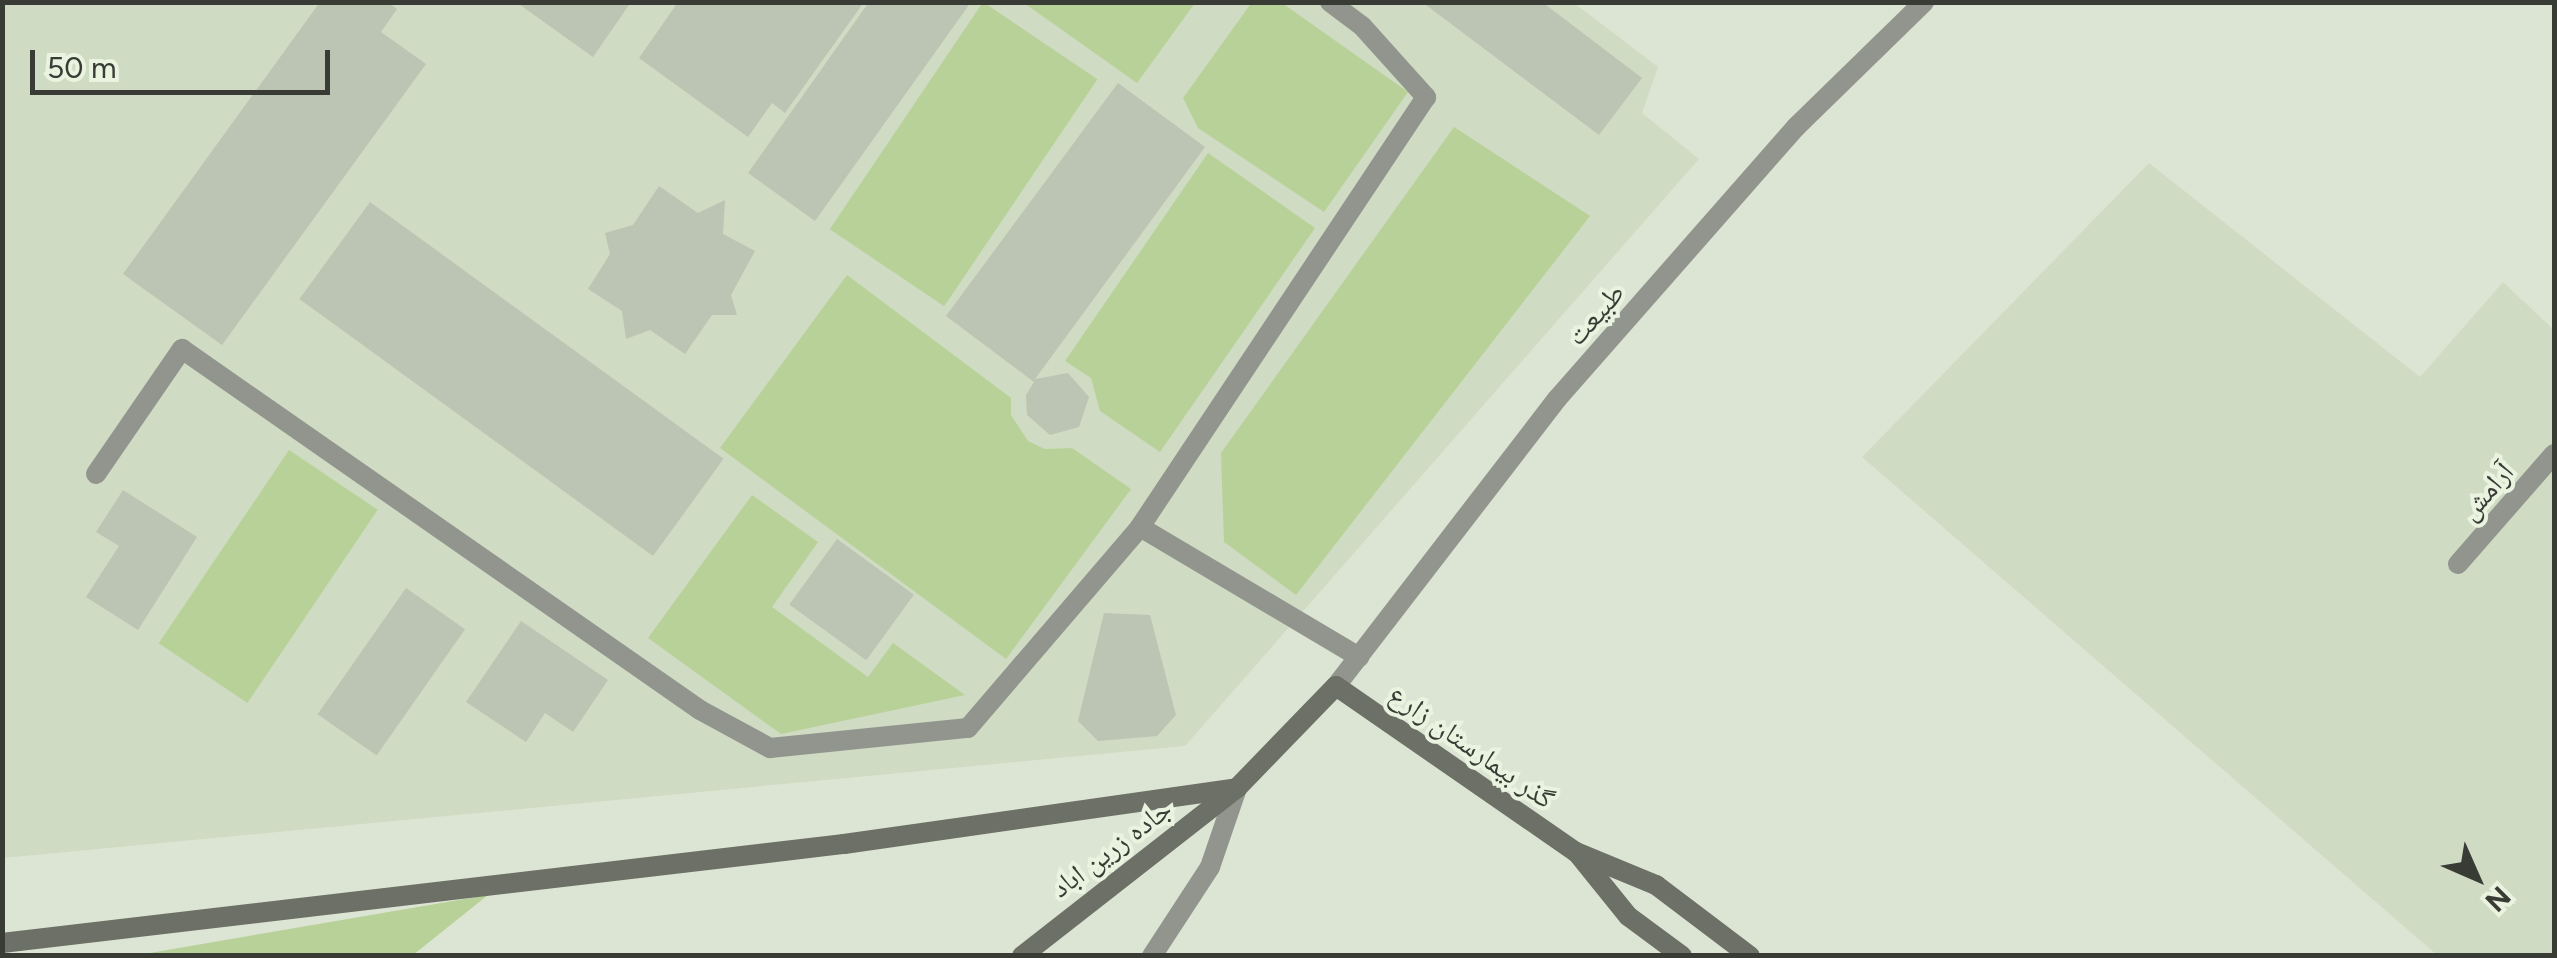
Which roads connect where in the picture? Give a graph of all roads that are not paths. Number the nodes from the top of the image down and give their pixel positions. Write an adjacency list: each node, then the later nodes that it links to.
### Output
1 (1330, 2): 5 (street)
2 (1924, 2): 7 (street, طبیعت)
3 (2554, 454): 6 (street, آرامش)
4 (96, 474): 5 (street)
5 (1140, 526): 7 (street)
6 (2458, 564)
7 (1359, 657): 8 (street, طبیعت)
8 (1336, 686): 9 (street, جاده زرین اباد); 10 (street, گذر بیمارستان زارع)
9 (1236, 788): 11 (street); 12 (street, جاده زرین اباد); 13 (street)
10 (1576, 852): 14 (street, گذر بیمارستان زارع); 15 (street, گذر بیمارستان زارع)
11 (6, 942)
12 (1022, 956)
13 (1152, 956)
14 (1682, 956)
15 (1750, 956)

